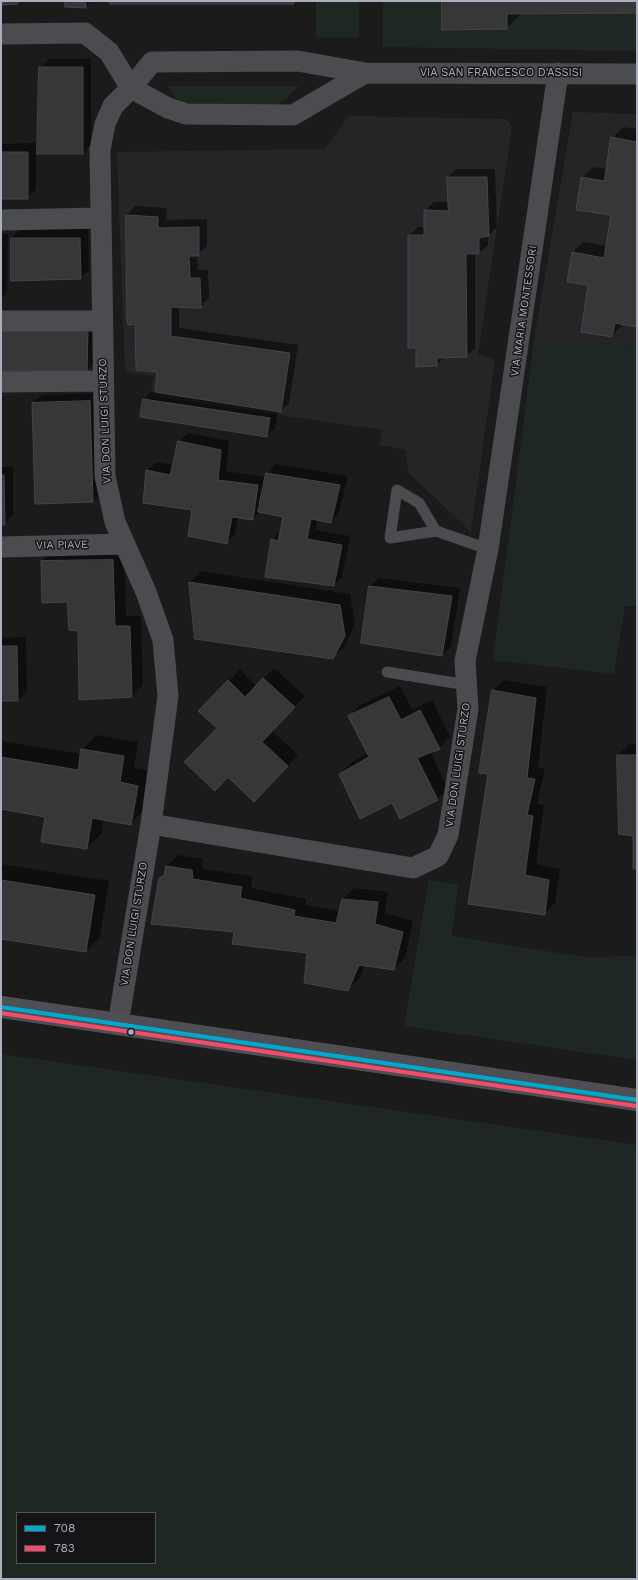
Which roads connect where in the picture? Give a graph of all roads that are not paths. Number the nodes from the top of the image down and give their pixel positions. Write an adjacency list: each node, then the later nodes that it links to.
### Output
1 (1, 34): 5 (street)
2 (364, 73): 3 (street, VIA SAN FRANCESCO D'ASSISI); 5 (street, VIA SAN FRANCESCO D'ASSISI); 5 (street)
3 (558, 73): 4 (street, VIA SAN FRANCESCO D'ASSISI); 15 (street, VIA MARIA MONTESSORI)
4 (637, 74)
5 (131, 88): 6 (street, VIA DON LUIGI STURZO)
6 (100, 218): 7 (street); 9 (street, VIA DON LUIGI STURZO)
7 (1, 220)
8 (1, 321): 9 (street)
9 (102, 321): 10 (street, VIA DON LUIGI STURZO)
10 (104, 380): 11 (street); 13 (street, VIA DON LUIGI STURZO)
11 (1, 382)
12 (436, 531): 12 (lane); 15 (lane)
13 (124, 544): 14 (street, VIA PIAVE); 18 (street, VIA DON LUIGI STURZO)
14 (1, 547)
15 (488, 549): 17 (street, VIA DON LUIGI STURZO)
16 (387, 672): 17 (lane)
17 (467, 685): 18 (street, VIA DON LUIGI STURZO)
18 (151, 824): 20 (street, VIA DON LUIGI STURZO)
19 (1, 1007): 20 (street)
20 (118, 1024): 21 (street)
21 (637, 1100)

